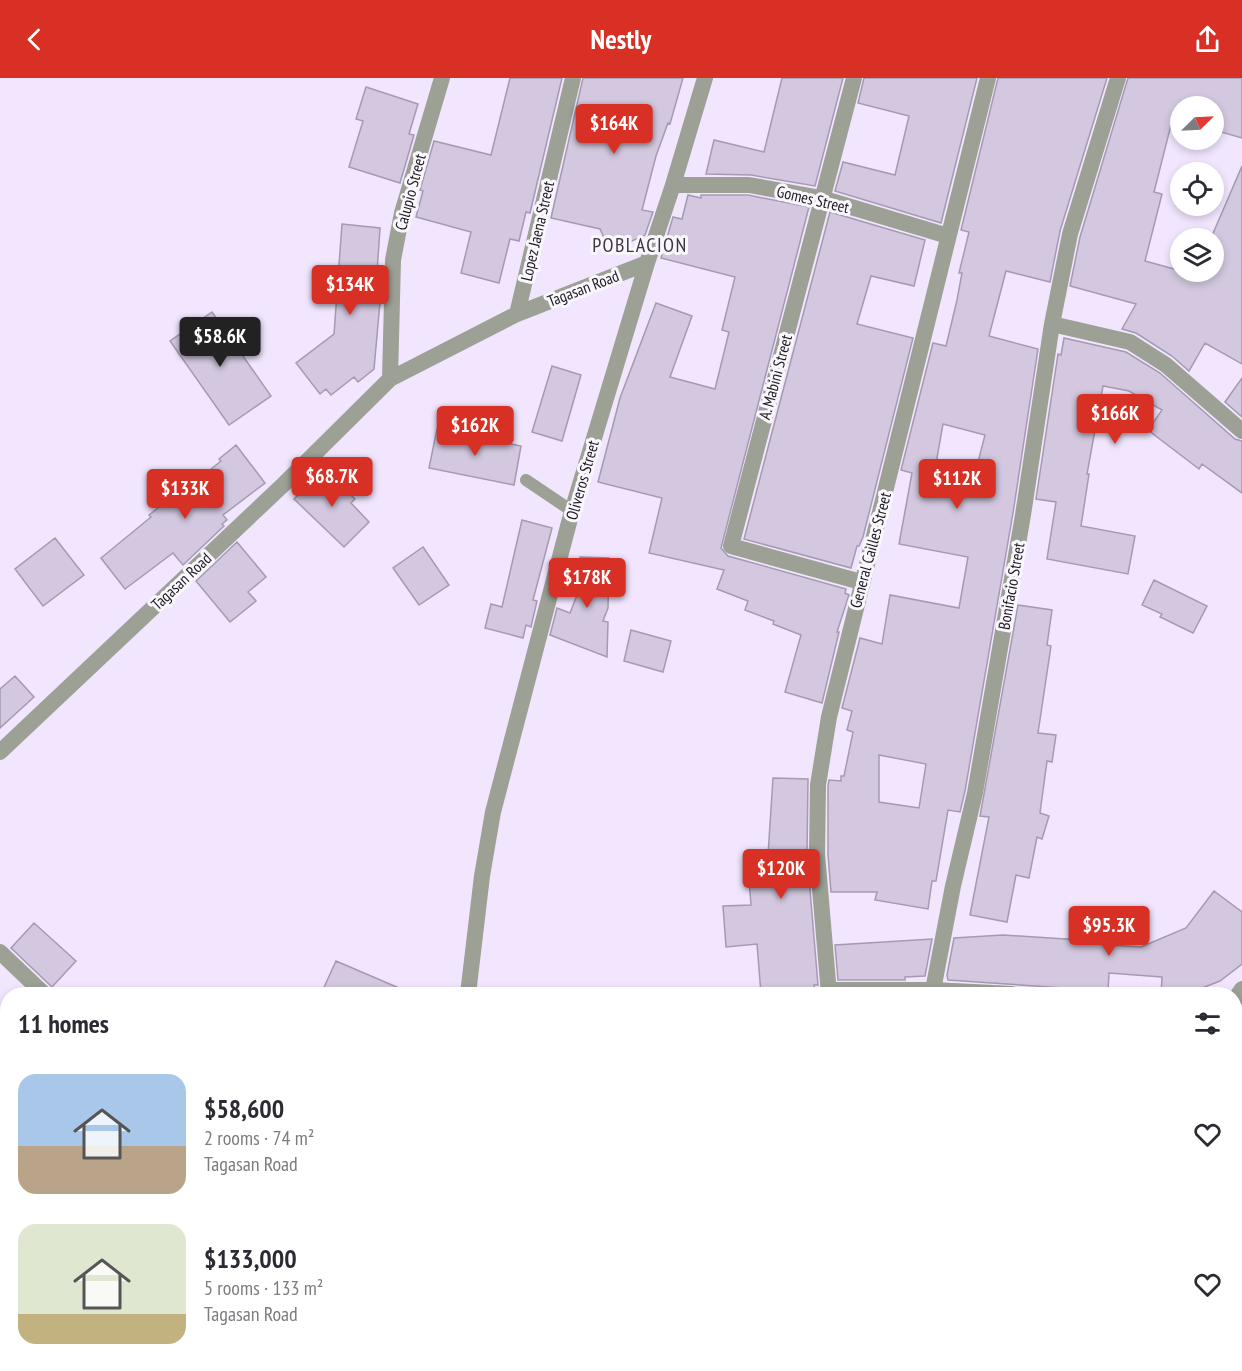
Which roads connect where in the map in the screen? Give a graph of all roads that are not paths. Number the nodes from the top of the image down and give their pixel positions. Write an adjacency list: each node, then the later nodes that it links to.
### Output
1 (441, 78): 13 (street, Calupio Street)
2 (573, 78): 11 (street, Lopez Jaena Street)
3 (705, 78): 7 (street, Oliveros Street)
4 (854, 78): 8 (street, A. Mabini Street)
5 (988, 78): 9 (street, General Cailles Street)
6 (1118, 78): 12 (street, Bonifacio Street)
7 (674, 185): 8 (street, Gomes Street); 10 (street, Oliveros Street)
8 (821, 198): 9 (street, Gomes Street); 17 (street, A. Mabini Street)
9 (948, 236): 17 (street, General Cailles Street)
10 (647, 263): 11 (street, Tagasan Road); 16 (street, Oliveros Street)
11 (517, 314): 13 (street, Tagasan Road)
12 (1052, 324): 14 (street); 23 (street, Bonifacio Street)
13 (390, 379): 18 (street, Tagasan Road)
14 (1242, 430)
15 (526, 480): 16 (lane)
16 (572, 511): 21 (street, Oliveros Street)
17 (861, 582): 22 (street, General Cailles Street)
18 (0, 752)
19 (0, 952): 20 (street)
20 (38, 987)
21 (469, 987)
22 (828, 987)
23 (934, 987)

